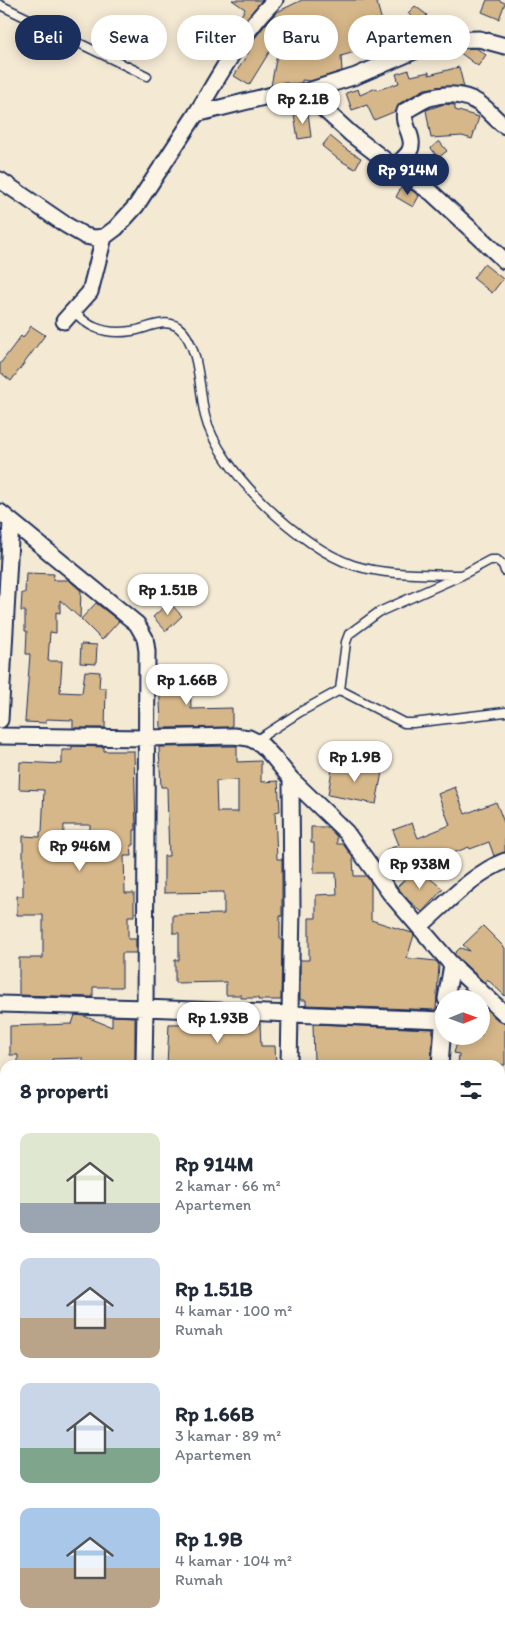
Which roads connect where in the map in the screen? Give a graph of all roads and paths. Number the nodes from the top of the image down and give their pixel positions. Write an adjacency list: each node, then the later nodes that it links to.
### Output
1 (275, 0): 6 (street)
2 (0, 5): 4 (lane)
3 (505, 46): 5 (street)
4 (147, 76)
5 (305, 92): 6 (street); 8 (street)
6 (196, 114): 10 (street)
7 (505, 126): 8 (street)
8 (395, 167): 11 (street)
9 (0, 180): 10 (street)
10 (104, 237): 12 (street)
11 (505, 261)
12 (69, 316): 15 (lane)
13 (6, 517): 18 (street); 20 (street)
14 (505, 571): 15 (lane)
15 (462, 575): 16 (lane)
16 (340, 690): 17 (lane); 21 (lane)
17 (505, 712)
18 (0, 720)
19 (0, 736): 20 (street)
20 (147, 738): 21 (street); 28 (street)
21 (255, 741): 22 (street)
22 (290, 779): 24 (street); 29 (street)
23 (505, 861): 24 (street)
24 (419, 927): 25 (street)
25 (452, 965): 26 (street); 30 (street)
26 (448, 990)
27 (0, 1004): 28 (street)
28 (145, 1008): 29 (street); 33 (street)
29 (291, 1014): 31 (street); 34 (street)
30 (505, 1014)
31 (435, 1017)
32 (441, 1045): 35 (street)
33 (144, 1060)
34 (289, 1060)
35 (440, 1060)

